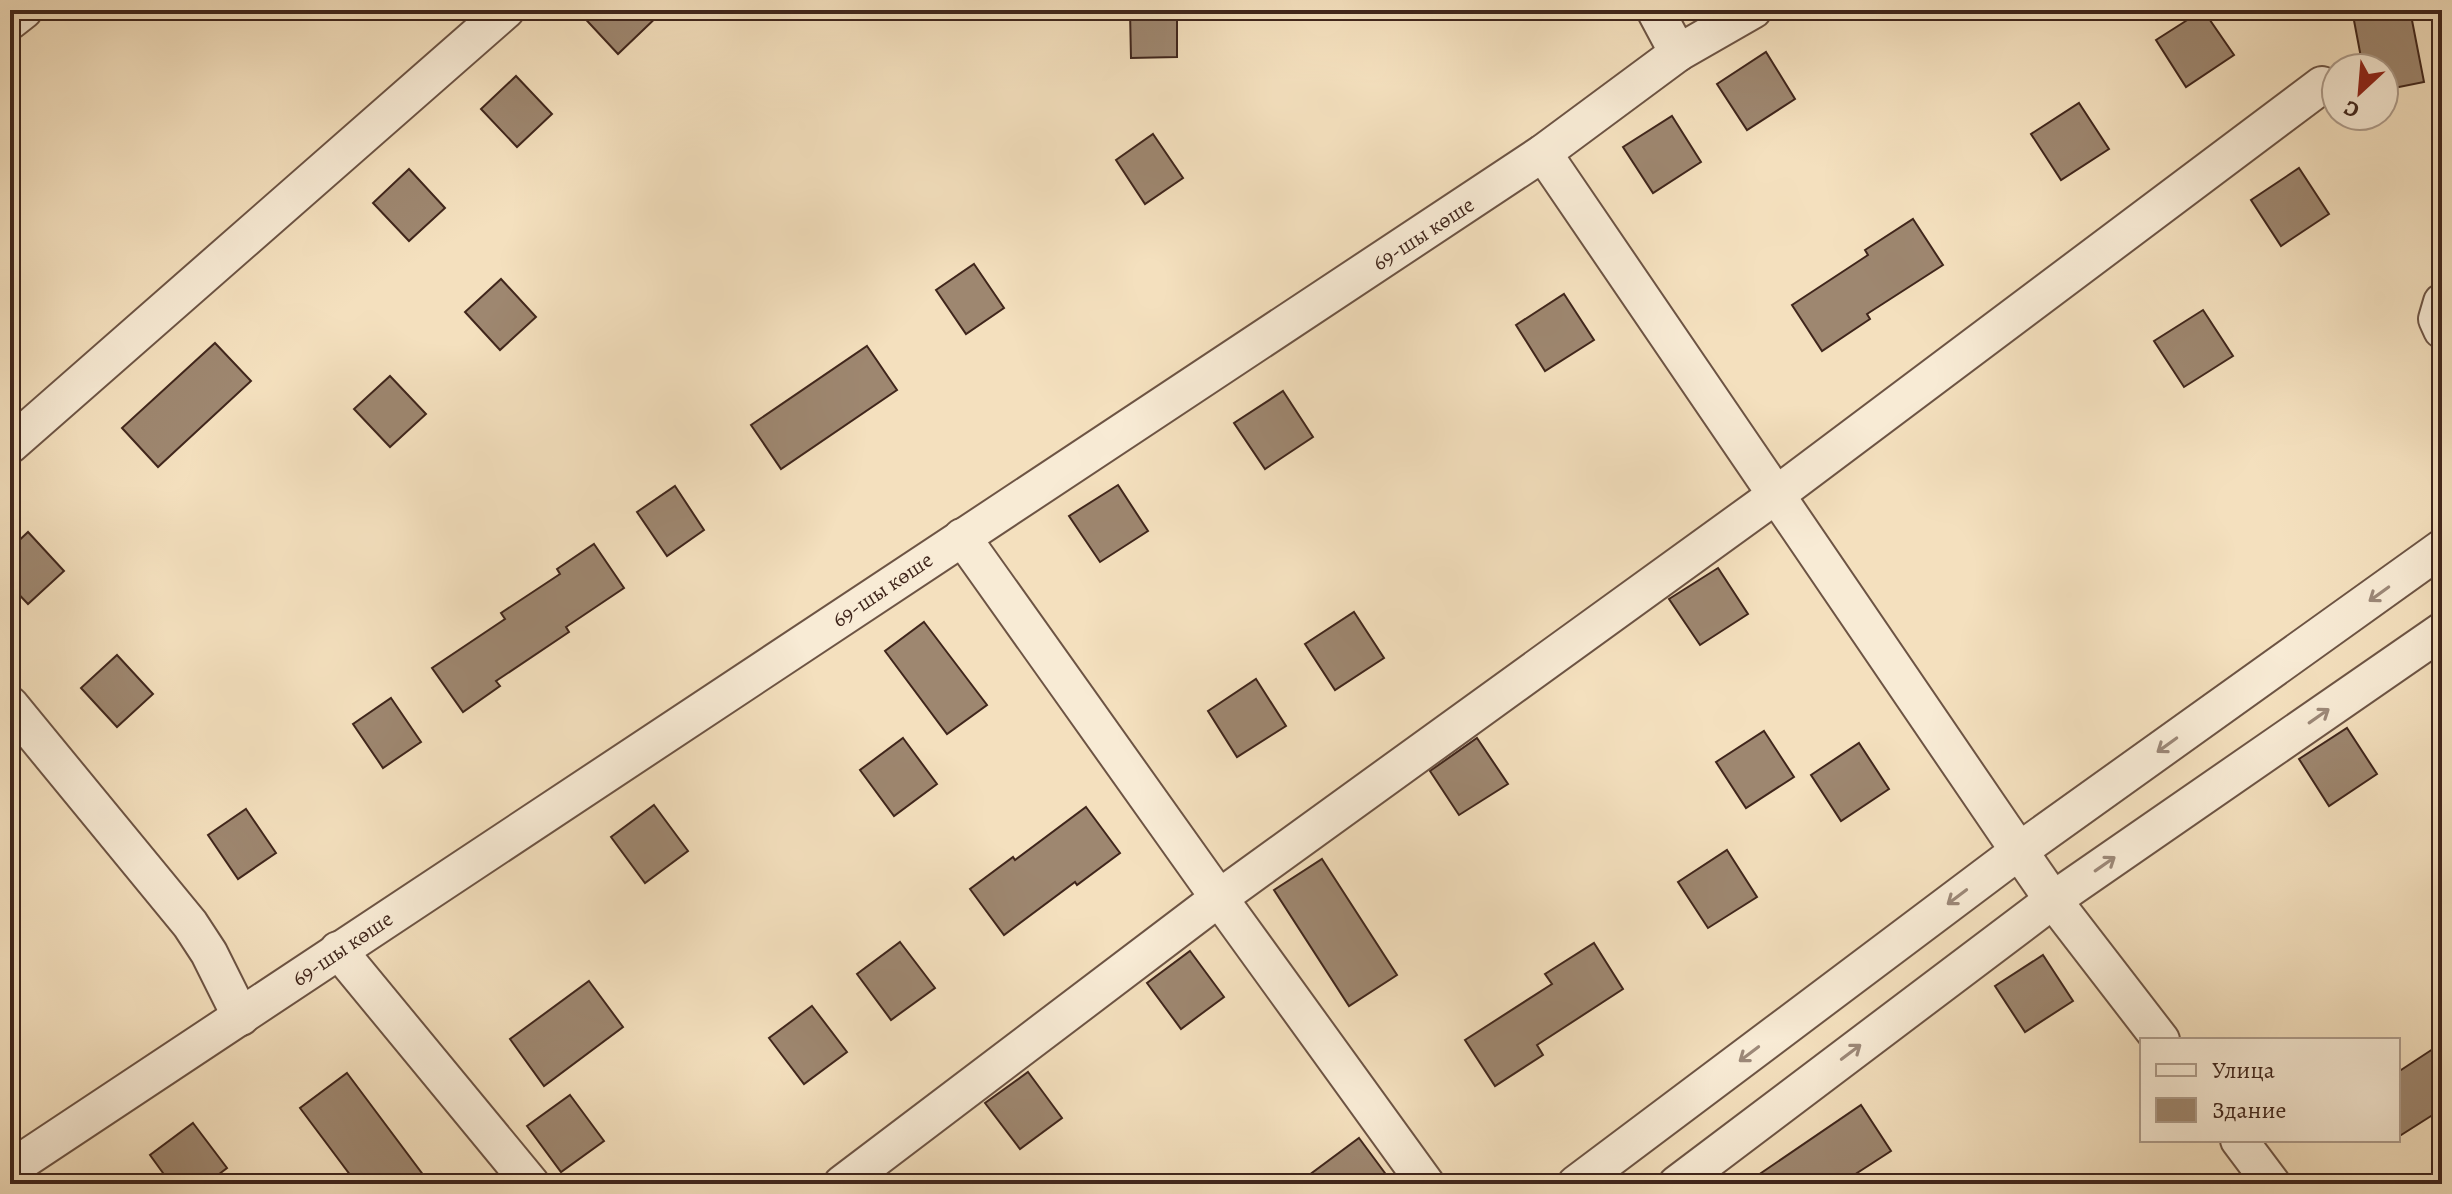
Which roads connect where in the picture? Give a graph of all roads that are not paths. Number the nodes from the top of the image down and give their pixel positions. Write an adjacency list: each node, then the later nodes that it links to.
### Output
1 (24, 10): 5 (street)
2 (506, 10): 9 (street)
3 (1655, 10): 6 (street)
4 (1753, 10): 6 (street, 69-шы көше)
5 (10, 21)
6 (1678, 53): 8 (street, 69-шы көше)
7 (2320, 87): 10 (street)
8 (1543, 153): 10 (street); 11 (street, 69-шы көше)
9 (10, 445)
10 (1776, 495): 15 (street); 16 (street)
11 (962, 537): 16 (street); 18 (street, 69-шы көше)
12 (2442, 548): 15 (street, one-way to 15)
13 (2442, 631): 17 (street, one-way to 13)
14 (10, 705): 19 (street)
15 (2019, 851): 17 (street); 26 (street, one-way to 26)
16 (1219, 898): 24 (street); 25 (street)
17 (2053, 900): 20 (street); 27 (street, one-way to 17)
18 (338, 950): 19 (street, 69-шы көше); 23 (street)
19 (241, 1017): 22 (street, 69-шы көше)
20 (2159, 1038)
21 (2240, 1142): 28 (street)
22 (10, 1169)
23 (531, 1184)
24 (842, 1184)
25 (1426, 1184)
26 (1576, 1184)
27 (1677, 1184)
28 (2272, 1184)

